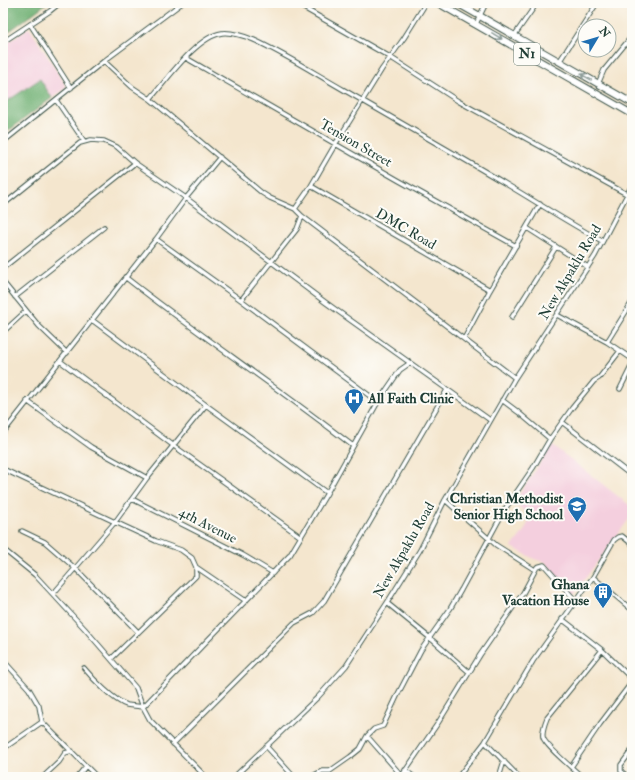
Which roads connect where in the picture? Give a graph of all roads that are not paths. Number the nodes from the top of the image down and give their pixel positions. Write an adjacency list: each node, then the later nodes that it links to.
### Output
1 (60, 3): 11 (street)
2 (182, 3): 18 (street)
3 (295, 3): 16 (street)
4 (426, 3): 16 (street)
5 (438, 3): 12 (highway, N1)
6 (457, 3): 10 (highway, N1)
7 (486, 3): 10 (street)
8 (538, 3): 13 (street)
9 (597, 3): 19 (street)
10 (480, 16): 12 (street); 13 (highway, N1)
11 (30, 24): 15 (street); 21 (street)
12 (476, 24): 26 (highway, N1, one-way to 26)
13 (514, 36): 19 (highway, N1)
14 (632, 36): 20 (street)
15 (3, 42)
16 (390, 57): 24 (street); 34 (street)
17 (186, 58): 22 (street); 24 (street); 29 (street, Tension Street)
18 (104, 61): 21 (street); 22 (street)
19 (559, 62): 20 (highway, N1, one-way to 19)
20 (598, 84): 25 (highway, N1)
21 (71, 88): 23 (street)
22 (150, 99): 30 (street)
23 (56, 100): 27 (street); 28 (street)
24 (363, 101): 29 (street); 37 (street)
25 (632, 103)
26 (632, 114)
27 (84, 141): 31 (street); 38 (street)
28 (3, 142)
29 (336, 143): 33 (street); 45 (street, Tension Street)
30 (220, 157): 36 (street); 39 (street)
31 (135, 163): 36 (street); 48 (street)
32 (632, 185): 34 (street, New Akpaklu Road)
33 (311, 186): 39 (street); 52 (street, DMC Road)
34 (627, 194): 35 (street); 44 (street, New Akpaklu Road)
35 (632, 197)
36 (186, 198): 43 (street); 47 (street)
37 (540, 204): 42 (street); 44 (street)
38 (3, 205)
39 (295, 209): 40 (street)
40 (302, 216): 47 (street); 61 (street)
41 (104, 227): 53 (street)
42 (527, 228): 45 (street); 46 (street)
43 (156, 239): 50 (street); 54 (street)
44 (602, 240): 49 (street, New Akpaklu Road)
45 (516, 246): 52 (street)
46 (556, 247): 49 (street); 58 (street)
47 (270, 262): 54 (street); 67 (street)
48 (3, 268)
49 (588, 268): 57 (street, New Akpaklu Road)
50 (125, 277): 59 (street); 81 (street)
51 (3, 282): 53 (street)
52 (490, 290): 61 (street)
53 (16, 297): 56 (street)
54 (241, 300): 74 (street)
55 (632, 302): 62 (street)
56 (26, 311): 60 (street); 64 (street)
57 (557, 315): 62 (street); 69 (street, New Akpaklu Road)
58 (512, 317)
59 (92, 320): 64 (street); 75 (street)
60 (3, 332)
61 (464, 339): 69 (street)
62 (607, 342): 63 (street)
63 (620, 351): 65 (street); 77 (street)
64 (67, 353): 66 (street)
65 (632, 359)
66 (60, 361): 73 (street); 80 (street)
67 (410, 363): 71 (street); 74 (street)
68 (632, 365): 70 (street)
69 (515, 378): 72 (street, New Akpaklu Road)
70 (620, 389)
71 (447, 390): 76 (street); 118 (street)
72 (502, 400): 76 (street, New Akpaklu Road); 79 (street)
73 (27, 401): 78 (street); 84 (street)
74 (378, 402): 81 (street)
75 (206, 405): 80 (street); 85 (street)
76 (490, 420): 87 (street, New Akpaklu Road)
77 (562, 422): 79 (street); 83 (street)
78 (3, 433)
79 (550, 439): 91 (street)
80 (174, 446): 84 (street); 90 (street)
81 (353, 446): 85 (street)
82 (3, 468): 88 (street)
83 (632, 476)
84 (147, 478): 86 (street)
85 (327, 493): 90 (street)
86 (132, 499): 88 (street); 97 (street, 4th Avenue)
87 (445, 500): 91 (street); 102 (street, New Akpaklu Road)
88 (115, 522): 94 (street); 95 (street)
89 (22, 531): 95 (street)
90 (301, 537): 97 (street)
91 (489, 538): 96 (street); 106 (street)
92 (632, 544): 98 (street)
93 (3, 548): 99 (street)
94 (196, 567): 100 (street); 105 (street)
95 (76, 569): 99 (street); 105 (street)
96 (535, 570): 101 (street); 111 (street)
97 (273, 573): 100 (street)
98 (593, 577): 101 (street); 103 (street)
99 (53, 594): 108 (street)
100 (246, 601): 114 (street)
101 (576, 601): 104 (street)
102 (387, 603): 106 (street); 119 (street, New Akpaklu Road)
103 (632, 610)
104 (562, 619): 107 (street); 117 (street)
105 (138, 632): 108 (street)
106 (430, 638): 111 (street); 116 (street)
107 (602, 650): 112 (street); 125 (street)
108 (111, 659): 114 (street)
109 (3, 660): 115 (street)
110 (84, 668): 114 (street)
111 (469, 672): 126 (street)
112 (632, 679)
113 (632, 682): 125 (street)
114 (143, 707): 118 (street)
115 (42, 722): 120 (street); 122 (street)
116 (367, 736): 127 (street); 134 (street)
117 (485, 742): 123 (street); 136 (street)
118 (173, 744): 131 (street)
119 (266, 746): 132 (street, New Akpaklu Road); 133 (street)
120 (4, 747)
121 (632, 750): 140 (street)
122 (72, 751): 124 (street); 128 (street)
123 (504, 761): 137 (street); 138 (street)
124 (86, 766): 129 (street); 130 (street)
125 (570, 767): 139 (street)
126 (405, 770): 127 (street); 135 (street)
127 (402, 776)
128 (43, 777)
129 (77, 777)
130 (97, 777)
131 (206, 777)
132 (234, 777)
133 (294, 777)
134 (311, 777)
135 (414, 777)
136 (458, 777)
137 (499, 777)
138 (518, 777)
139 (582, 777)
140 (628, 777)

